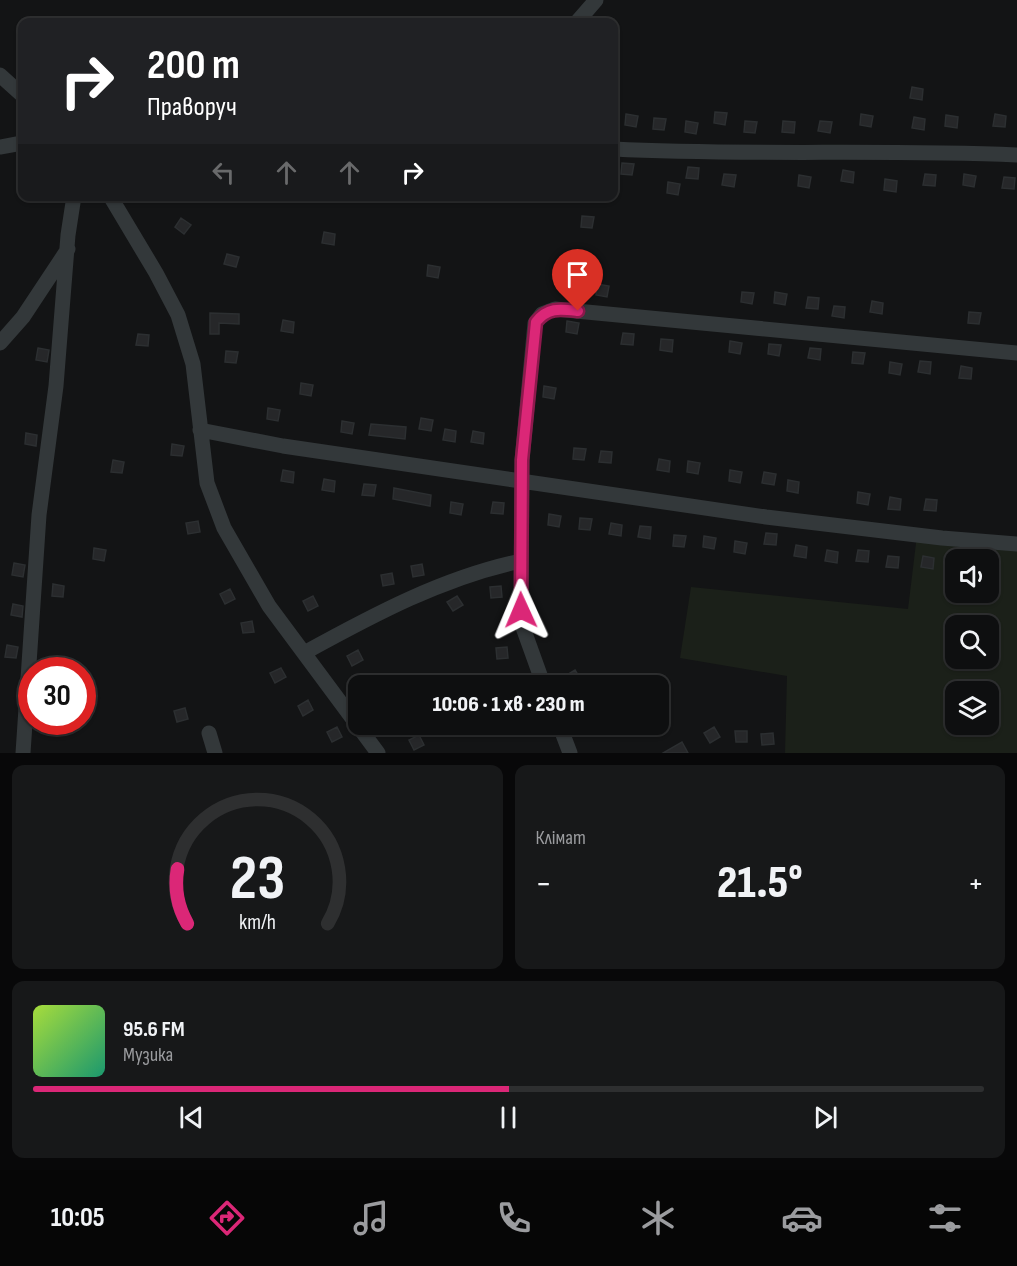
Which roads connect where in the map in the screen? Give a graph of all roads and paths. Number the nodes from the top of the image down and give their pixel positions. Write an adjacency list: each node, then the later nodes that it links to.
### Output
1 (596, 0): 2 (street)
2 (580, 18)
3 (0, 75): 4 (street)
4 (18, 91)
5 (18, 144): 6 (street)
6 (0, 147)
7 (618, 149): 8 (street)
8 (1017, 155)
9 (73, 201): 11 (street)
10 (113, 201): 14 (street)
11 (68, 249): 12 (street); 22 (street)
12 (0, 343)
13 (1017, 353): 15 (street)
14 (200, 430): 15 (street); 18 (street)
15 (522, 480): 16 (street); 17 (street)
16 (1017, 544)
17 (521, 561): 18 (street); 19 (street)
18 (304, 653): 24 (street)
19 (540, 675)
20 (209, 733): 23 (street)
21 (563, 735): 25 (street)
22 (23, 753)
23 (215, 753)
24 (378, 753)
25 (570, 753)

